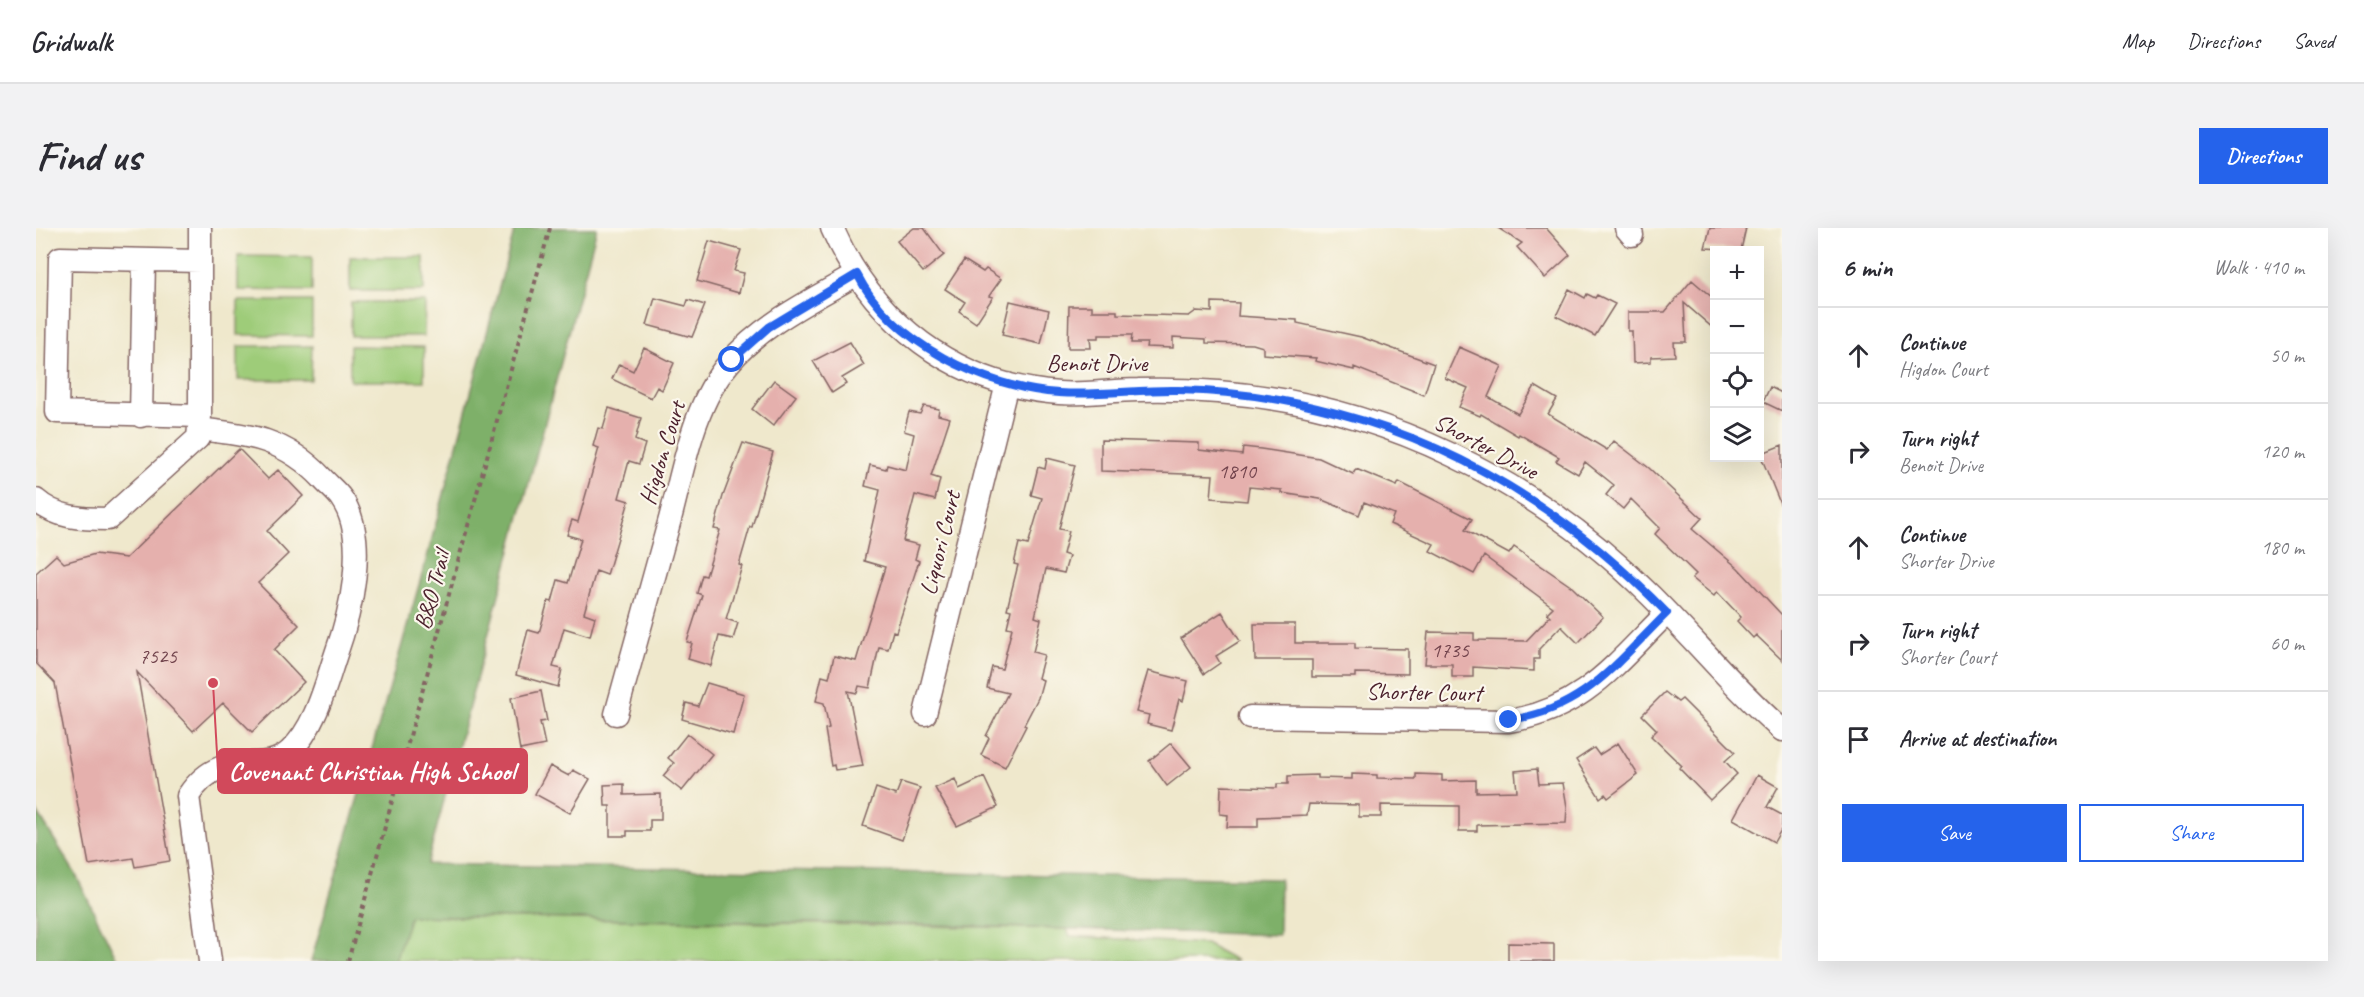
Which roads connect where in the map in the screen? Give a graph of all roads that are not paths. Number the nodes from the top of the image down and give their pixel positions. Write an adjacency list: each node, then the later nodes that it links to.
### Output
1 (200, 228): 4 (street)
2 (832, 228): 5 (street, Benoit Drive)
3 (144, 260): 4 (street); 8 (street); 8 (street)
4 (200, 261): 9 (street)
5 (857, 274): 6 (street, Benoit Drive); 12 (street, Higdon Court)
6 (1007, 384): 7 (street, Benoit Drive); 13 (street, Liquori Court)
7 (1179, 390): 11 (street, Shorter Drive)
8 (141, 416): 9 (street)
9 (200, 422): 10 (street); 16 (street)
10 (39, 510)
11 (1667, 613): 14 (street, Shorter Court); 15 (street, Shorter Drive)
12 (616, 714)
13 (925, 714)
14 (1250, 717)
15 (1782, 730)
16 (210, 961)

